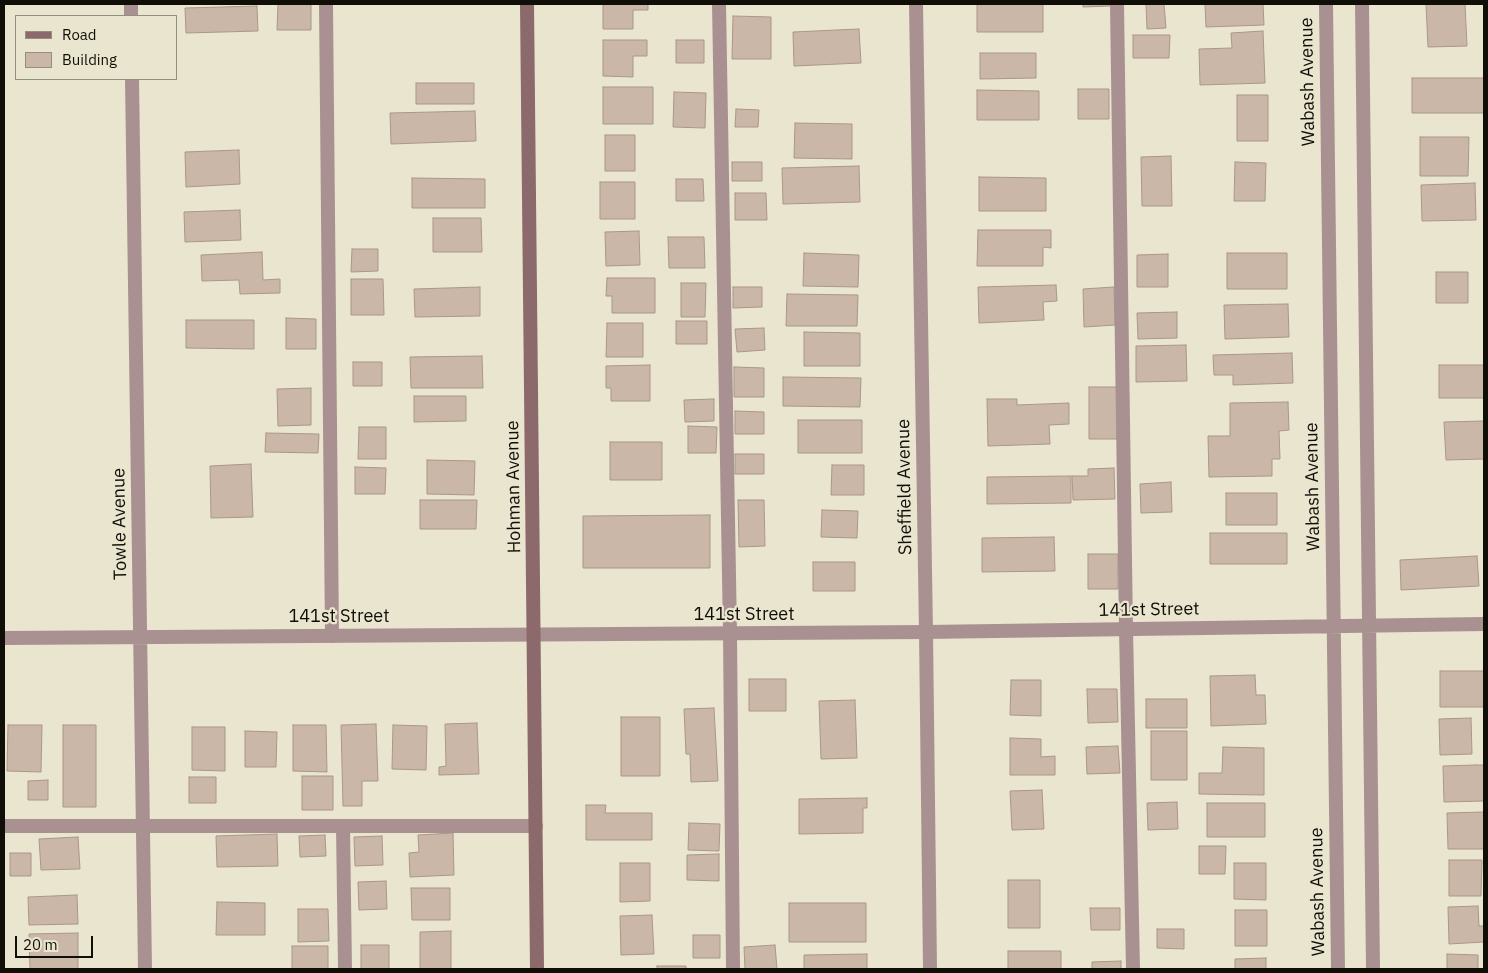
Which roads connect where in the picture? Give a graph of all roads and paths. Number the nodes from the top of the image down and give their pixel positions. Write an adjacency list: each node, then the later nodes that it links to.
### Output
1 (326, 4): 16 (street)
2 (527, 4): 15 (main road, Hohman Avenue)
3 (719, 4): 14 (street)
4 (916, 4): 13 (street, Sheffield Avenue)
5 (1118, 4): 12 (street)
6 (1326, 4): 11 (street, Wabash Avenue)
7 (1362, 4): 10 (street)
8 (132, 80): 17 (street, Towle Avenue)
9 (1484, 624): 10 (street, 141st Street)
10 (1369, 625): 11 (street, 141st Street); 30 (street)
11 (1333, 626): 12 (street, 141st Street); 29 (street, Wabash Avenue)
12 (1126, 629): 13 (street, 141st Street); 28 (street)
13 (926, 632): 14 (street, 141st Street); 27 (street, Sheffield Avenue)
14 (730, 633): 15 (street, 141st Street); 26 (street)
15 (534, 635): 16 (street, 141st Street); 22 (main road, Hohman Avenue)
16 (332, 636): 17 (street, 141st Street)
17 (140, 637): 18 (street, 141st Street); 20 (street, Towle Avenue)
18 (4, 638)
19 (4, 826): 20 (street)
20 (143, 826): 21 (street); 23 (street, Towle Avenue)
21 (343, 826): 22 (street); 24 (street)
22 (536, 826): 25 (main road, Hohman Avenue)
23 (144, 969)
24 (345, 969)
25 (538, 969)
26 (733, 969)
27 (930, 969)
28 (1133, 969)
29 (1338, 969)
30 (1374, 969)

